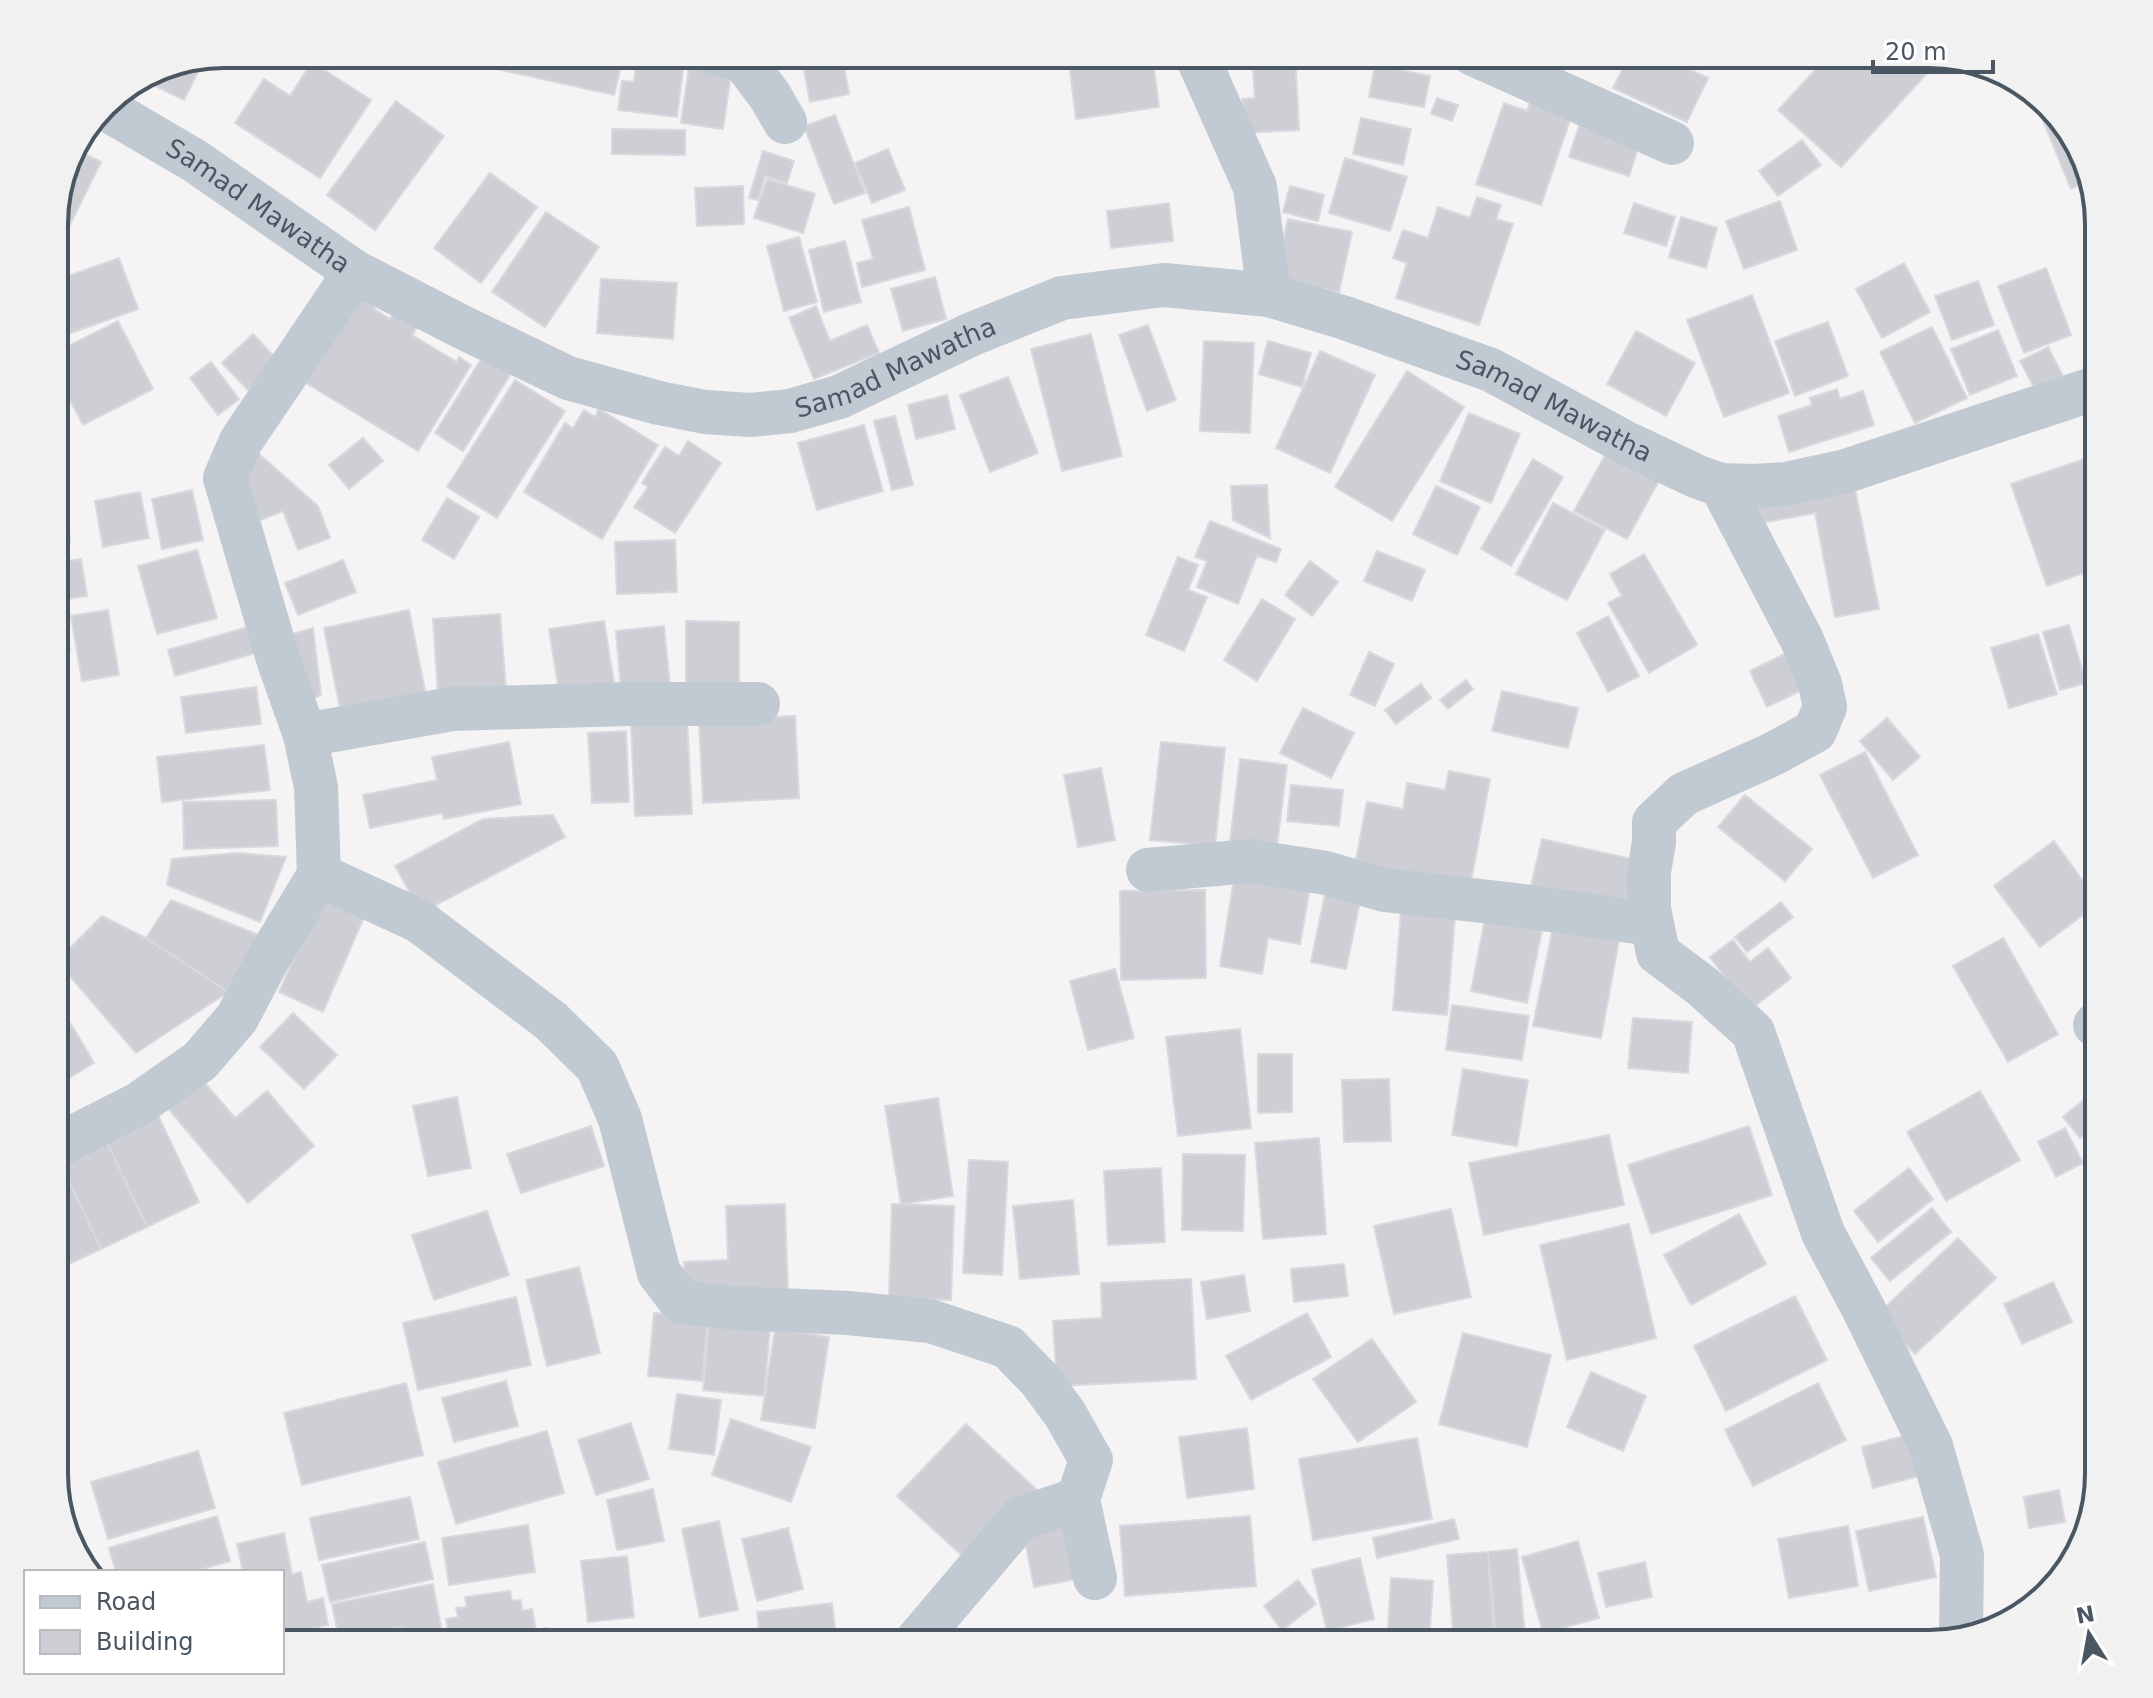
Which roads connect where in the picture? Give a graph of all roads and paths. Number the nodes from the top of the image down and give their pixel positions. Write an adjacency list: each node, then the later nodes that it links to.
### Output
1 (749, 68): 5 (street)
2 (1202, 68): 8 (street)
3 (1504, 68): 6 (street)
4 (114, 114): 7 (street, Samad Mawatha)
5 (785, 122)
6 (1672, 143)
7 (355, 272): 8 (street, Samad Mawatha); 12 (street)
8 (1269, 295): 10 (street, Samad Mawatha)
9 (2085, 392): 10 (street)
10 (1721, 485): 15 (street)
11 (758, 704): 12 (street)
12 (305, 735): 14 (street)
13 (1148, 870): 15 (street)
14 (319, 875): 16 (street); 17 (street)
15 (1651, 924): 19 (street)
16 (68, 1140)
17 (1078, 1499): 18 (street); 20 (street)
18 (1095, 1578)
19 (1961, 1627)
20 (926, 1630)

